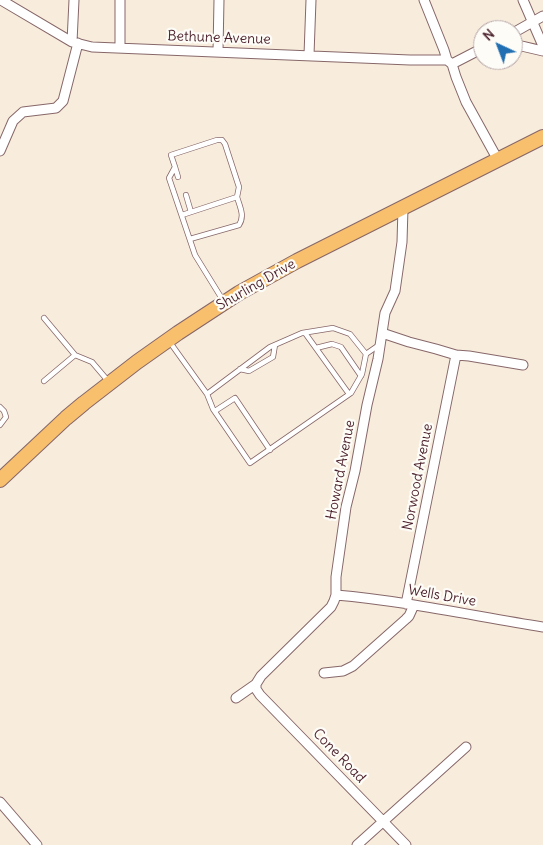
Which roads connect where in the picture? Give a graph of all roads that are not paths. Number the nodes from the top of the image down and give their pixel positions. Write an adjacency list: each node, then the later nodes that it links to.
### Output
1 (74, 0): 11 (street)
2 (120, 0): 14 (street)
3 (219, 0): 15 (street)
4 (311, 0): 18 (street)
5 (424, 0): 19 (street)
6 (523, 0): 9 (street)
7 (5, 1): 11 (street, Bethune Avenue)
8 (543, 16): 9 (street)
9 (533, 22): 10 (street); 13 (street)
10 (523, 28)
11 (75, 43): 14 (street, Bethune Avenue); 21 (street)
12 (523, 46): 16 (street)
13 (543, 46)
14 (120, 48): 15 (street, Bethune Avenue)
15 (218, 51): 18 (street, Bethune Avenue)
16 (543, 51)
17 (473, 52): 19 (street, Bethune Avenue)
18 (310, 55): 19 (street, Bethune Avenue)
19 (450, 62): 22 (street)
20 (543, 138): 22 (main road, Shurling Drive)
21 (0, 151)
22 (498, 160): 27 (main road, Shurling Drive)
23 (175, 167): 24 (lane); 26 (lane); 29 (lane)
24 (178, 176)
25 (186, 195): 28 (lane)
26 (237, 197): 28 (lane); 30 (lane)
27 (403, 208): 31 (main road, Shurling Drive); 34 (street, Howard Avenue)
28 (191, 212): 29 (lane)
29 (182, 215): 30 (lane)
30 (190, 239): 31 (lane)
31 (224, 303): 35 (main road, Shurling Drive)
32 (44, 318): 40 (lane)
33 (305, 333): 36 (lane); 38 (lane); 39 (lane)
34 (382, 333): 37 (street, Howard Avenue); 41 (street)
35 (168, 340): 46 (main road, Shurling Drive); 47 (lane)
36 (275, 345): 43 (lane); 43 (lane)
37 (380, 345): 39 (lane); 54 (street, Howard Avenue)
38 (316, 348): 44 (lane); 48 (lane)
39 (366, 354): 44 (lane)
40 (76, 355): 45 (lane); 46 (lane)
41 (456, 355): 42 (street); 55 (street, Norwood Avenue)
42 (523, 365)
43 (240, 369): 47 (lane)
44 (361, 376): 48 (lane)
45 (44, 381)
46 (110, 383): 53 (main road, Shurling Drive)
47 (207, 394): 50 (lane)
48 (349, 394): 52 (lane)
49 (0, 406): 51 (lane)
50 (215, 411): 52 (lane); 52 (lane)
51 (0, 425)
52 (270, 450)
53 (0, 480)
54 (336, 595): 55 (street, Wells Drive); 58 (street)
55 (410, 604): 56 (street, Wells Drive); 57 (street)
56 (543, 627)
57 (324, 673)
58 (256, 684): 59 (street); 62 (street, Cone Road)
59 (236, 698)
60 (466, 747): 62 (street)
61 (0, 802): 63 (street)
62 (384, 822): 64 (street); 65 (street, Cone Road)
63 (38, 845)
64 (357, 845)
65 (406, 845)

